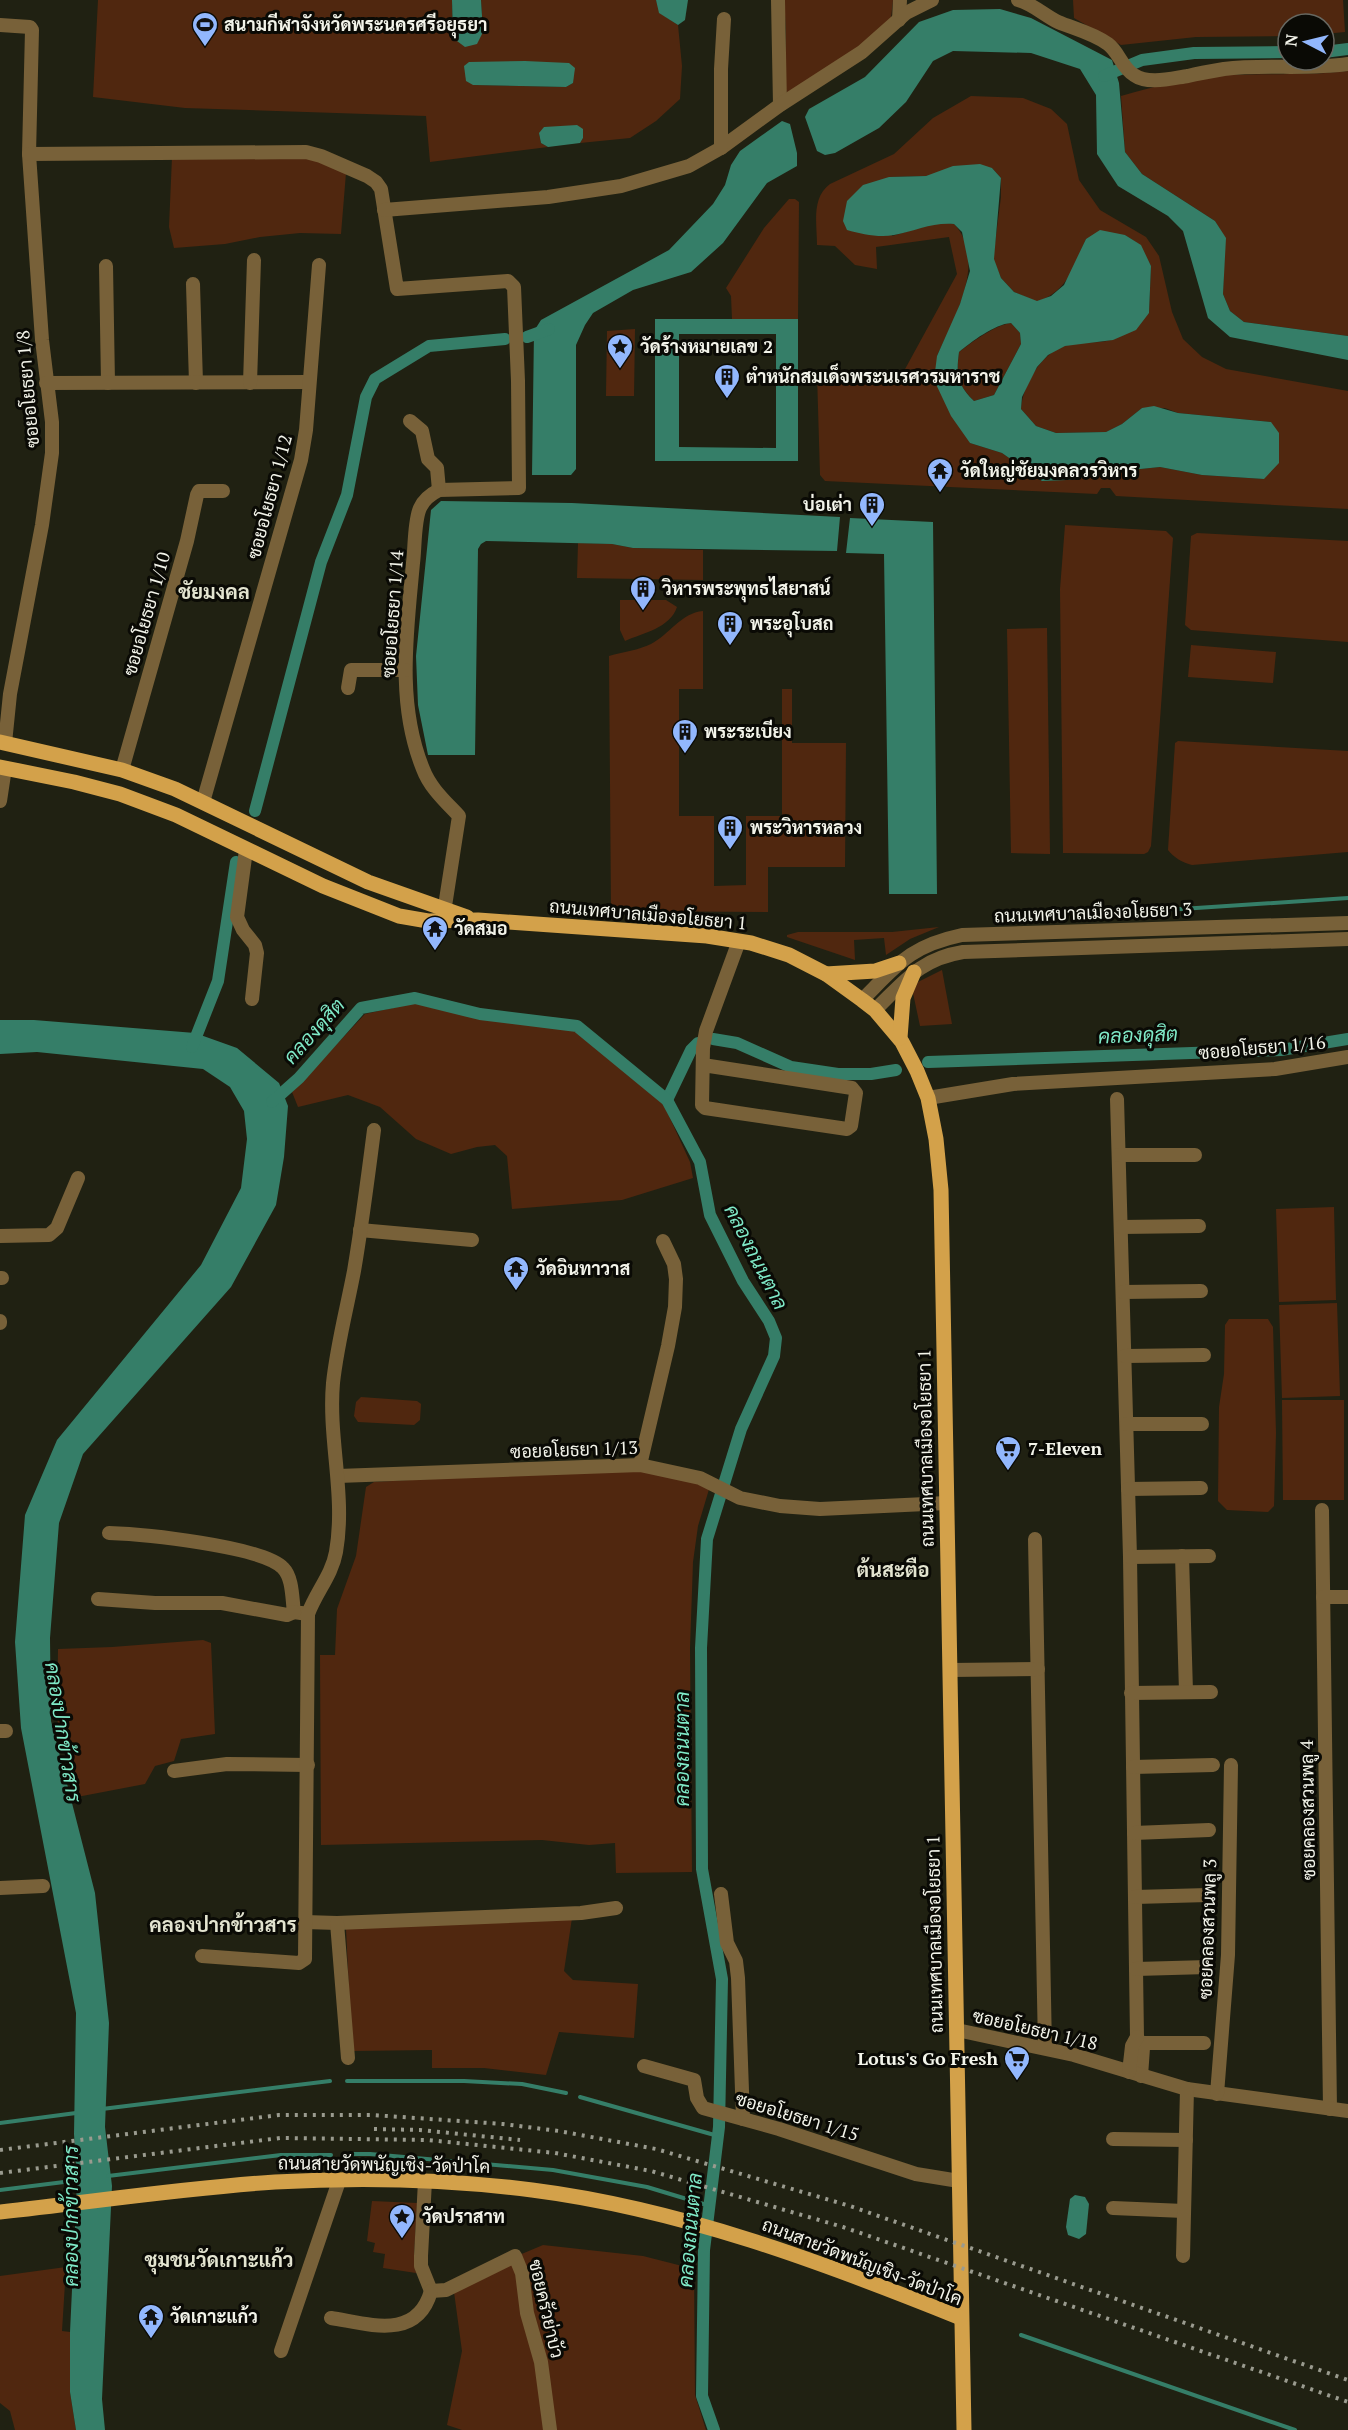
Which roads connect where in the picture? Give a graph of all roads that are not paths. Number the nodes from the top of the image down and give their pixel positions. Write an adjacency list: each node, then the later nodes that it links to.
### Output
1 (778, 0): 9 (street)
2 (900, 0): 6 (street)
3 (932, 0): 6 (street)
4 (1018, 0): 8 (street)
5 (724, 19): 10 (street)
6 (898, 20): 9 (street)
7 (0, 25): 11 (street, ซอยอโยธยา 1/8)
8 (1348, 64)
9 (780, 105): 10 (street)
10 (721, 148): 12 (street)
11 (29, 154): 12 (street); 19 (street, ซอยอโยธยา 1/8)
12 (384, 210): 23 (street)
13 (254, 260): 17 (street)
14 (319, 265): 18 (street, ซอยอโยธยา 1/12)
15 (106, 266): 20 (street)
16 (194, 284): 21 (street)
17 (250, 382): 18 (street); 21 (street)
18 (309, 382): 31 (street, ซอยอโยธยา 1/12)
19 (46, 383): 20 (street); 27 (street, ซอยอโยธยา 1/8)
20 (108, 383): 21 (street)
21 (196, 383)
22 (410, 421): 23 (street)
23 (439, 490): 25 (street, ซอยอโยธยา 1/14)
24 (223, 491): 29 (street, ซอยอโยธยา 1/10)
25 (405, 670): 26 (street); 33 (street, ซอยอโยธยา 1/14)
26 (348, 688)
27 (2, 743): 29 (main road, ถนนเทศบาลเมืองอโยธยา 1)
28 (2, 767): 30 (street); 32 (main road, ถนนเทศบาลเมืองอโยธยา 1)
29 (122, 770): 31 (main road, ถนนเทศบาลเมืองอโยธยา 1)
30 (0, 801)
31 (203, 802): 33 (main road, ถนนเทศบาลเมืองอโยธยา 1)
32 (246, 850): 33 (main road, ถนนเทศบาลเมืองอโยธยา 1); 40 (street)
33 (444, 915): 36 (main road, ถนนเทศบาลเมืองอโยธยา 1)
34 (1348, 923): 37 (street, ถนนเทศบาลเมืองอโยธยา 3)
35 (1348, 939): 38 (street, ถนนเทศบาลเมืองอโยธยา 3)
36 (739, 941): 39 (main road, ถนนเทศบาลเมืองอโยธยา 1); 45 (street)
37 (899, 963): 39 (main road); 41 (street, ถนนเทศบาลเมืองอโยธยา 3)
38 (914, 972): 42 (street, ถนนเทศบาลเมืองอโยธยา 3); 43 (main road)
39 (826, 974): 41 (main road, ถนนเทศบาลเมืองอโยธยา 1)
40 (252, 999)
41 (862, 1000): 42 (main road, ถนนเทศบาลเมืองอโยธยา 1)
42 (875, 1010): 43 (main road, ถนนเทศบาลเมืองอโยธยา 1)
43 (900, 1038): 46 (main road, ถนนเทศบาลเมืองอโยธยา 1)
44 (1348, 1057): 46 (street, ซอยอโยธยา 1/16)
45 (703, 1065): 45 (street)
46 (928, 1098): 68 (main road, ถนนเทศบาลเมืองอโยธยา 1)
47 (1118, 1099): 49 (street)
48 (374, 1130): 54 (street)
49 (1119, 1155): 50 (street); 53 (street)
50 (1195, 1155)
51 (78, 1178): 55 (street)
52 (1199, 1226): 53 (street)
53 (1121, 1227): 59 (street)
54 (360, 1230): 56 (street); 65 (street)
55 (0, 1236)
56 (472, 1240)
57 (663, 1241): 64 (street)
58 (1201, 1291): 59 (street)
59 (1123, 1292): 61 (street)
60 (1203, 1355): 61 (street)
61 (1125, 1356): 62 (street)
62 (1126, 1424): 63 (street); 67 (street)
63 (1202, 1424)
64 (640, 1465): 65 (street, ซอยอโยธยา 1/13); 68 (street, ซอยอโยธยา 1/13)
65 (338, 1476): 78 (street)
66 (1201, 1488): 67 (street)
67 (1128, 1489): 74 (street)
68 (947, 1503): 79 (main road, ถนนเทศบาลเมืองอโยธยา 1)
69 (1322, 1510): 76 (street, ซอยคลองสวนพลู 4)
70 (109, 1533): 78 (street)
71 (1035, 1539): 80 (street)
72 (1182, 1556): 73 (street); 74 (street); 81 (street)
73 (1209, 1556)
74 (1130, 1557): 83 (street)
75 (1348, 1596): 76 (street)
76 (1323, 1597): 111 (street, ซอยคลองสวนพลู 4)
77 (98, 1599): 78 (street)
78 (301, 1613): 84 (street)
79 (950, 1670): 80 (street); 102 (main road, ถนนเทศบาลเมืองอโยธยา 1)
80 (1038, 1670): 105 (street)
81 (1186, 1692): 82 (street); 83 (street)
82 (1211, 1692)
83 (1131, 1693): 87 (street)
84 (308, 1765): 88 (street); 97 (street)
85 (1213, 1765): 87 (street)
86 (1231, 1765): 110 (street, ซอยคลองสวนพลู 3)
87 (1132, 1767): 90 (street)
88 (174, 1771)
89 (1209, 1830): 90 (street)
90 (1134, 1833): 95 (street)
91 (43, 1886): 92 (street)
92 (0, 1888)
93 (721, 1894): 113 (street)
94 (1208, 1895): 95 (street)
95 (1135, 1897): 101 (street)
96 (616, 1908): 98 (street)
97 (305, 1922): 98 (street); 99 (street)
98 (337, 1923): 106 (street)
99 (202, 1956)
100 (1208, 1967): 101 (street)
101 (1136, 1969): 104 (street)
102 (957, 2030): 105 (street, ซอยอโยธยา 1/18); 118 (main road, ถนนเทศบาลเมืองอโยธยา 1)
103 (1204, 2043): 104 (street)
104 (1138, 2044): 108 (street)
105 (1045, 2048): 108 (street, ซอยอโยธยา 1/18)
106 (348, 2058)
107 (644, 2066): 113 (street, ซอยอโยธยา 1/15)
108 (1135, 2074): 109 (street, ซอยอโยธยา 1/18)
109 (1187, 2089): 110 (street, ซอยอโยธยา 1/18); 115 (street)
110 (1217, 2094): 111 (street, ซอยอโยธยา 1/18)
111 (1330, 2109): 112 (street, ซอยอโยธยา 1/18)
112 (1348, 2111)
113 (738, 2117): 118 (street, ซอยอโยธยา 1/15)
114 (1113, 2139): 115 (street)
115 (1186, 2140): 120 (street)
116 (339, 2181): 117 (main road, ถนนสายวัดพนัญเชิง-วัดป่าโค); 121 (main road, ถนนสายวัดพนัญเชิง-วัดป่าโค); 126 (street)
117 (425, 2181): 123 (street); 125 (main road, ถนนสายวัดพนัญเชิง-วัดป่าโค)
118 (959, 2181): 125 (main road, ถนนเทศบาลเมืองอโยธยา 1)
119 (1113, 2208): 120 (street)
120 (1184, 2211): 122 (street)
121 (0, 2212)
122 (1183, 2256)
123 (431, 2291): 124 (street); 127 (street, ซอยครัวย่าบัว)
124 (331, 2318)
125 (961, 2318): 128 (main road, ถนนสายวัดพนัญเชิง-วัดป่าโค)
126 (281, 2350)
127 (550, 2430)
128 (964, 2430)

